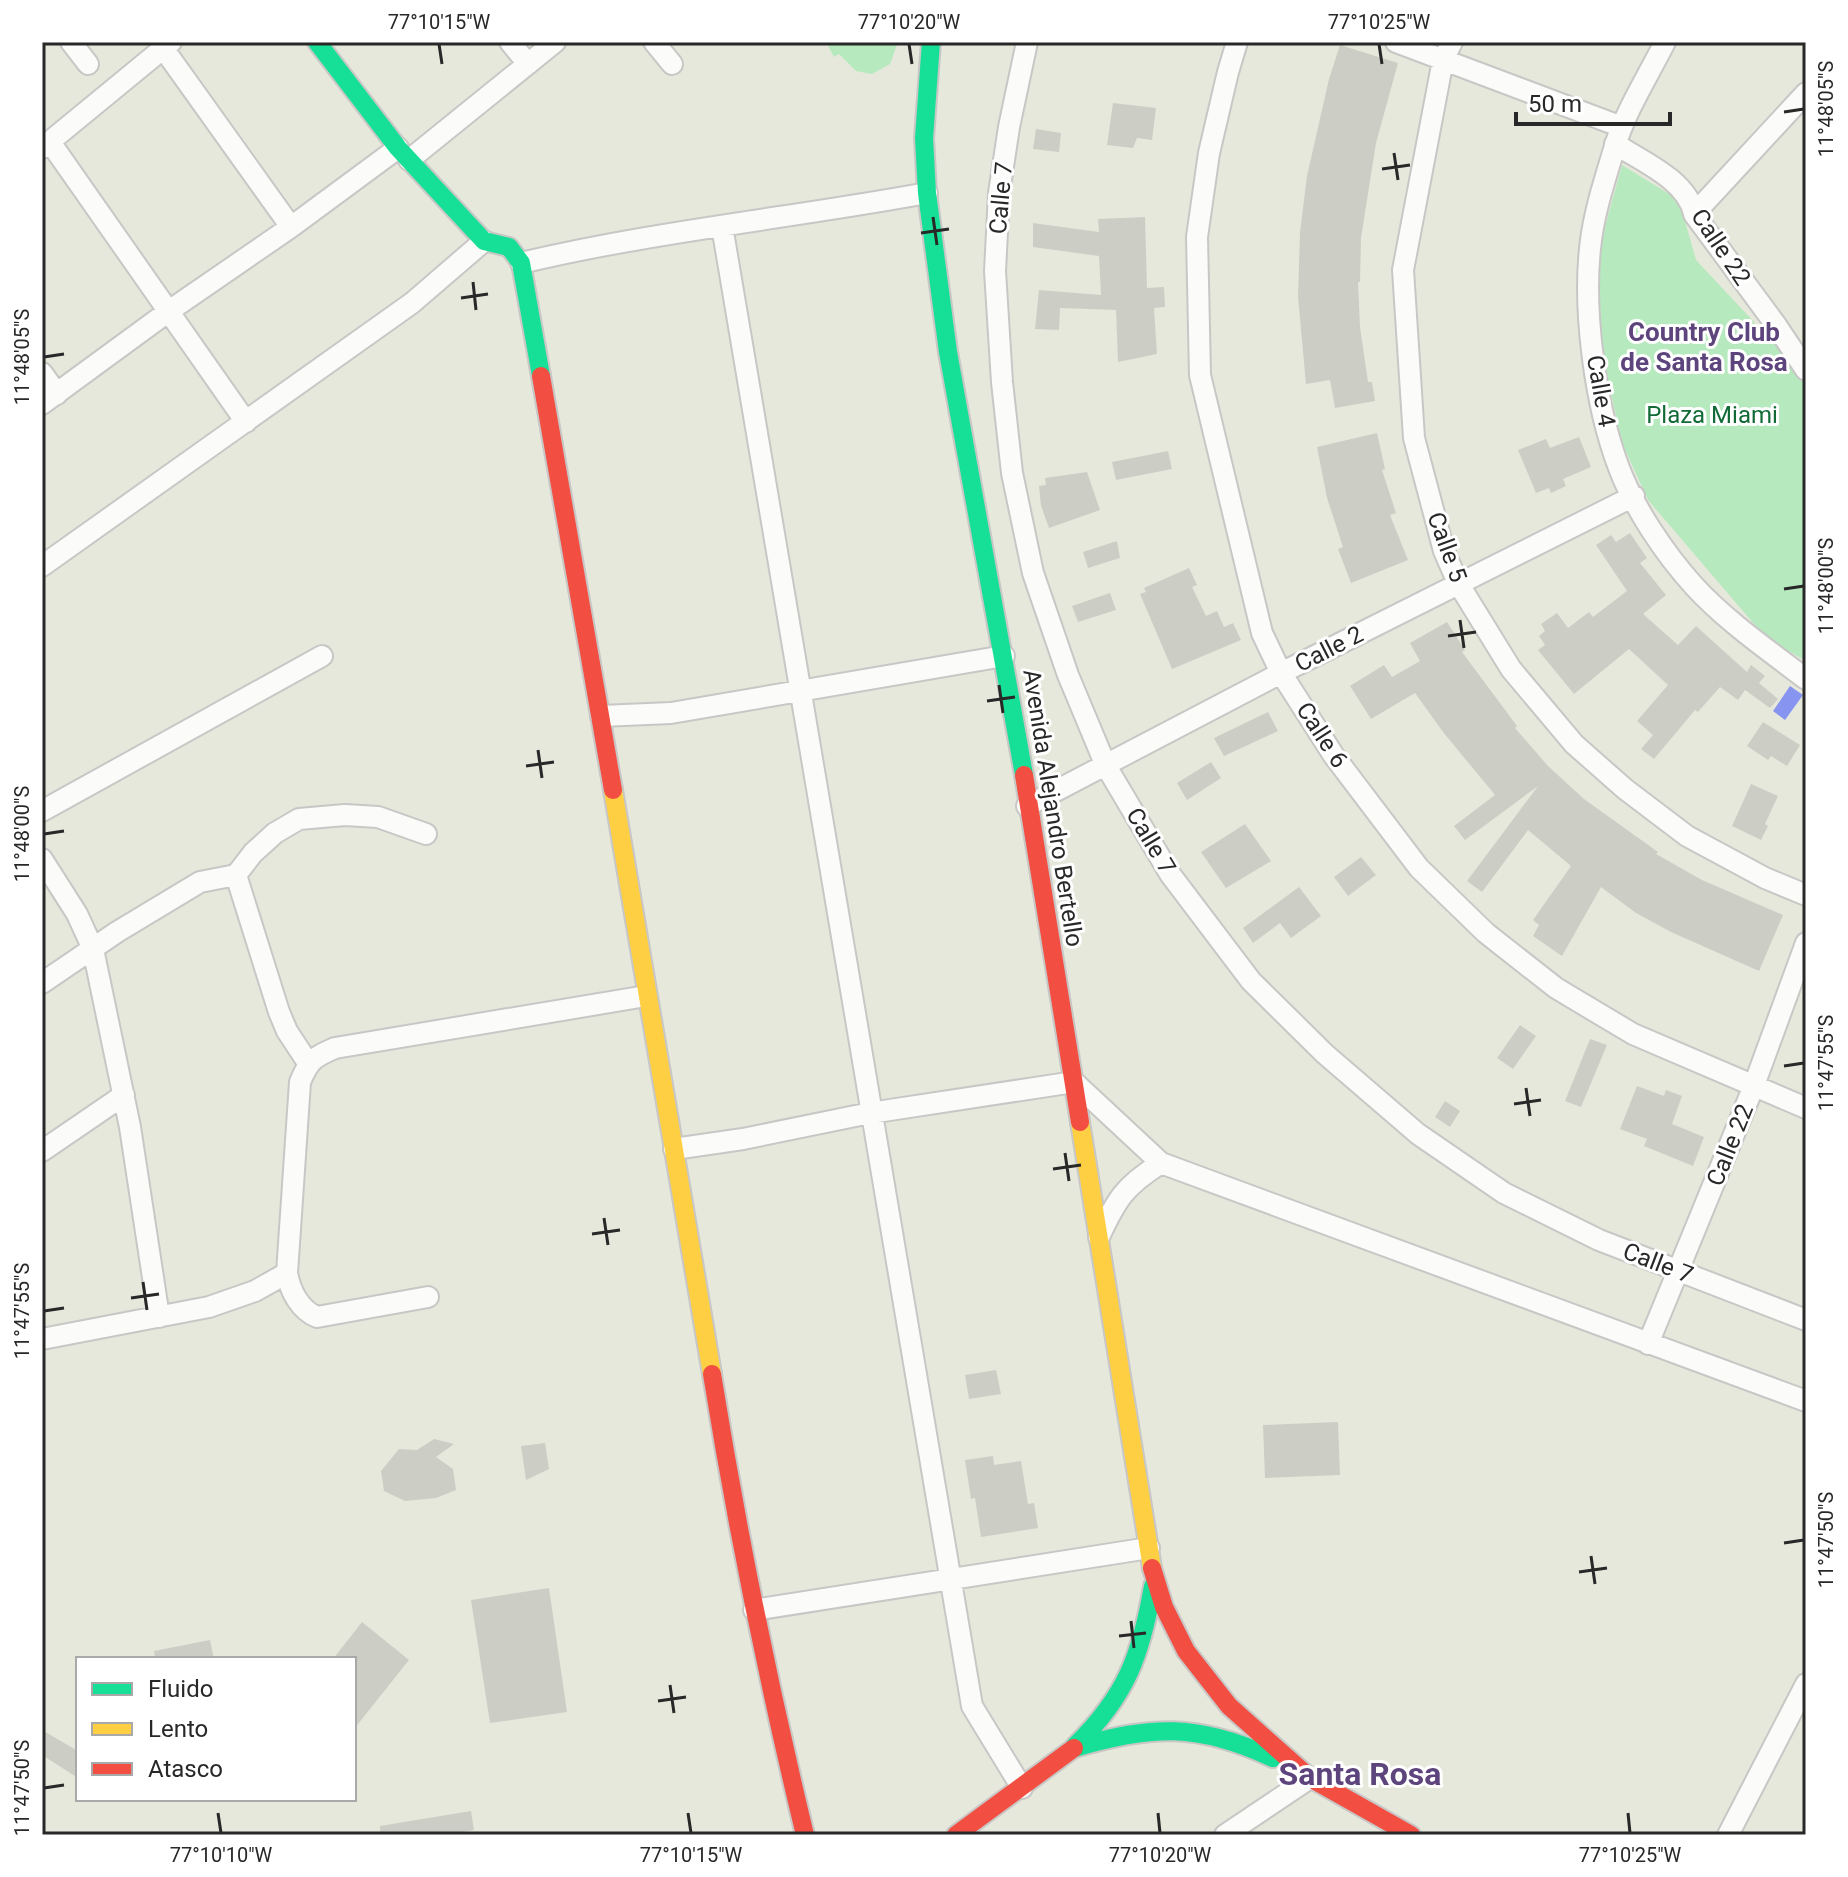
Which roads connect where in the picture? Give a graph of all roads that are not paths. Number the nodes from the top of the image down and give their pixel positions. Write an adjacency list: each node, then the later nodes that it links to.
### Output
1 (71, 42): 13 (street)
2 (317, 42): 19 (main road)
3 (510, 42): 14 (street)
4 (555, 42): 14 (street)
5 (654, 42): 15 (street)
6 (931, 42): 20 (main road, Avenida Alejandro Bertello)
7 (1027, 42): 40 (street, Calle 7)
8 (1237, 42): 36 (street, Calle 6)
9 (1396, 42): 12 (street, Calle 22)
10 (1665, 42): 17 (street, Calle 4)
11 (167, 45): 18 (street); 23 (street)
12 (1448, 51): 17 (street, Calle 22); 33 (street, Calle 5)
13 (88, 64)
14 (528, 64): 19 (street)
15 (672, 64)
16 (1806, 93): 21 (street)
17 (1619, 136): 21 (street, Calle 22); 31 (street, Calle 4)
18 (46, 145): 26 (street)
19 (403, 154): 23 (street); 24 (main road)
20 (927, 193): 22 (street); 35 (main road, Avenida Alejandro Bertello)
21 (1694, 214): 27 (street, Calle 22)
22 (722, 226): 25 (street); 38 (street)
23 (291, 227): 26 (street)
24 (484, 241): 25 (main road); 30 (street)
25 (521, 263): 39 (main road)
26 (169, 311): 29 (street); 30 (street)
27 (1806, 370)
28 (42, 373): 29 (street)
29 (49, 399)
30 (246, 422): 32 (street)
31 (1634, 496): 33 (street, Calle 2); 37 (street, Calle 4)
32 (42, 566)
33 (1458, 583): 36 (street, Calle 2); 46 (street, Calle 5)
34 (322, 656): 42 (street)
35 (1004, 656): 38 (street); 41 (main road, Avenida Alejandro Bertello)
36 (1281, 673): 40 (street, Calle 2); 53 (street, Calle 6)
37 (1806, 679)
38 (802, 690): 39 (street); 56 (street)
39 (601, 716): 50 (main road)
40 (1106, 766): 41 (street, Calle 2); 61 (street, Calle 7)
41 (1027, 806): 52 (main road, Avenida Alejandro Bertello)
42 (42, 811)
43 (426, 834): 45 (street)
44 (42, 859): 48 (street)
45 (236, 875): 48 (street); 51 (street)
46 (1806, 895)
47 (1806, 943): 53 (street, Calle 22)
48 (93, 949): 49 (street); 54 (street)
49 (42, 983)
50 (646, 996): 51 (street); 57 (main road)
51 (308, 1063): 62 (street)
52 (1074, 1082): 56 (street); 59 (street); 60 (main road, Avenida Alejandro Bertello)
53 (1753, 1088): 55 (street, Calle 6); 61 (street, Calle 22)
54 (124, 1095): 58 (street); 64 (street)
55 (1806, 1108)
56 (870, 1113): 57 (street); 70 (street)
57 (674, 1149): 72 (main road)
58 (42, 1151)
59 (1161, 1163): 60 (street); 67 (street)
60 (1099, 1237): 69 (main road, Avenida Alejandro Bertello)
61 (1678, 1270): 65 (street, Calle 7); 67 (street, Calle 22)
62 (287, 1273): 63 (street); 64 (street)
63 (428, 1297)
64 (159, 1317): 66 (street)
65 (1806, 1320)
66 (42, 1339)
67 (1648, 1344): 68 (street)
68 (1806, 1401)
69 (1149, 1548): 70 (street); 71 (main road, Avenida Alejandro Bertello)
70 (949, 1580): 72 (street); 76 (street)
71 (1154, 1581): 74 (main road, Avenida Alejandro Bertello); 75 (main road, Avenida Alejandro Bertello)
72 (754, 1610): 78 (main road)
73 (1806, 1684): 81 (street)
74 (1074, 1748): 75 (main road, Avenida Alejandro Bertello); 76 (main road, Avenida Alejandro Bertello)
75 (1310, 1778): 77 (street); 80 (main road, Avenida Alejandro Bertello)
76 (1022, 1788): 79 (main road, Avenida Alejandro Bertello)
77 (1231, 1833)
78 (805, 1835)
79 (956, 1835)
80 (1411, 1835)
81 (1728, 1835)

